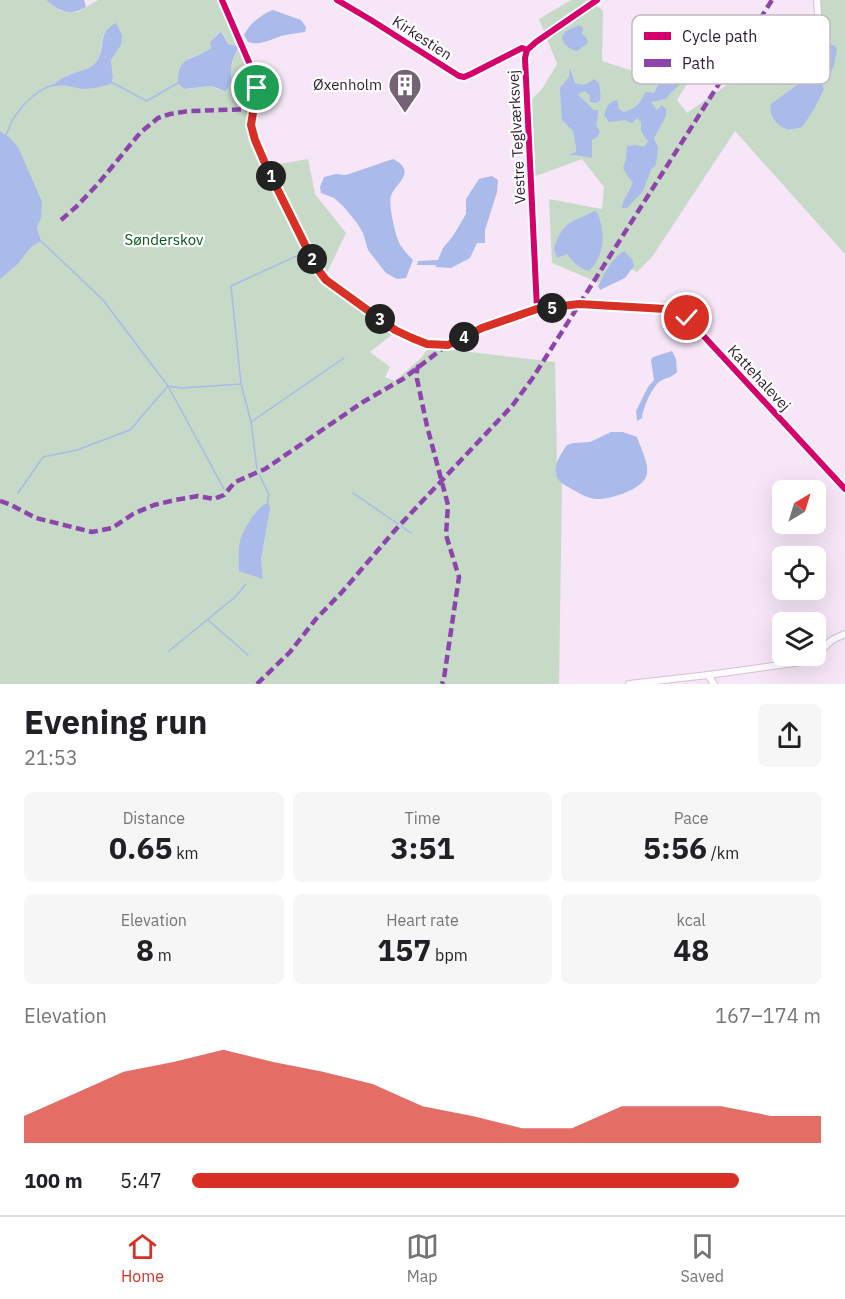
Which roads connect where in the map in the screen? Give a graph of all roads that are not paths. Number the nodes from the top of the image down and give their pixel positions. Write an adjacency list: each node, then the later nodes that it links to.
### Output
1 (222, 0): 5 (street, Kattehalevej)
2 (597, 0): 5 (street, Vestre Teglværksvej)
3 (817, 0): 4 (street)
4 (818, 15)
5 (537, 309): 6 (street, Kattehalevej)
6 (845, 489)
7 (845, 634): 8 (street)
8 (826, 645)
9 (773, 666): 10 (street)
10 (708, 675): 11 (street); 12 (street)
11 (629, 684)
12 (714, 684)

